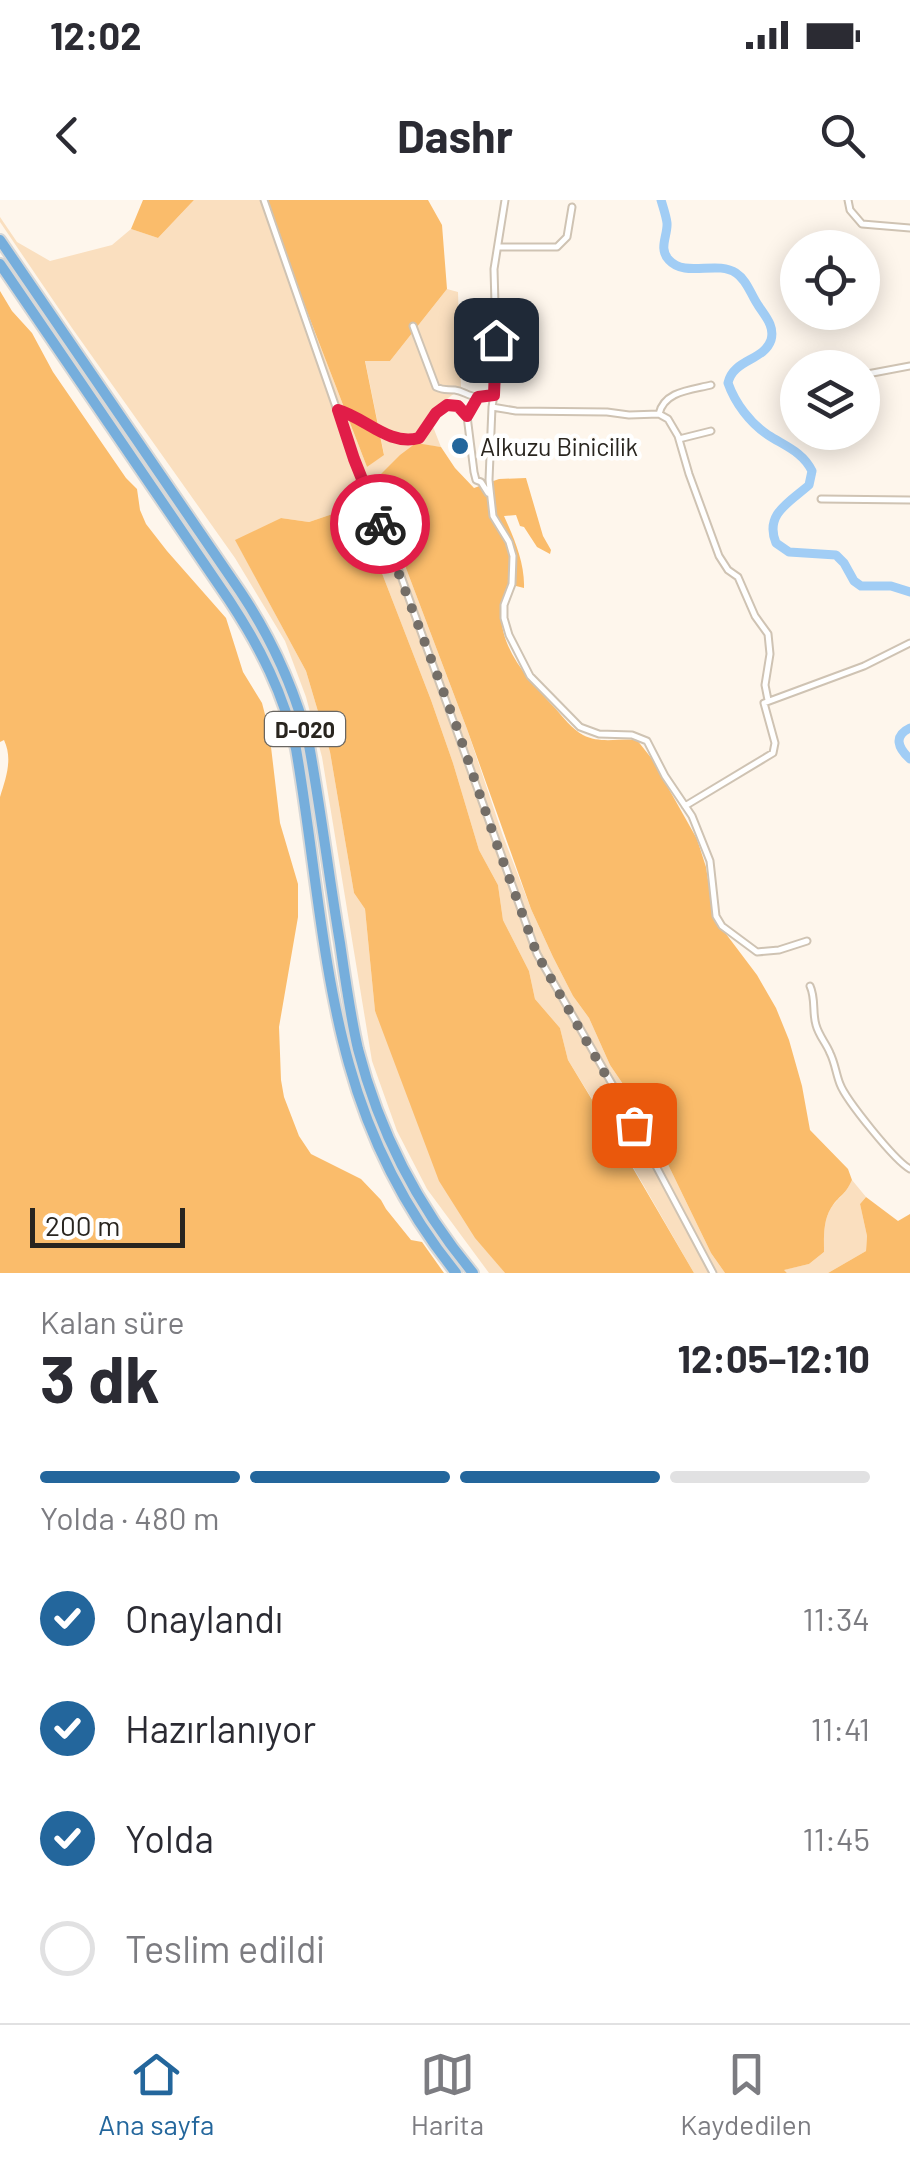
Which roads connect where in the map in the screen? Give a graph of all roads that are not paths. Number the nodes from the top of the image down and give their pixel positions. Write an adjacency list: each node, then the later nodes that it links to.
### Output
1 (264, 200): 16 (street)
2 (504, 200): 7 (street)
3 (848, 200): 5 (street)
4 (572, 206): 7 (street)
5 (910, 228)
6 (0, 240): 31 (highway, D-020)
7 (498, 248): 13 (street)
8 (0, 264): 30 (highway, D-020)
9 (413, 326): 14 (street)
10 (910, 366): 11 (street)
11 (880, 372)
12 (711, 385): 17 (street)
13 (494, 395): 14 (street); 15 (street)
14 (478, 397): 18 (street)
15 (492, 407): 17 (street); 22 (street)
16 (338, 410): 18 (street); 32 (street)
17 (659, 414): 20 (street)
18 (467, 416): 22 (street)
19 (711, 431): 20 (street)
20 (679, 438): 25 (street)
21 (822, 499): 23 (street)
22 (490, 500): 26 (street)
23 (910, 500)
24 (910, 644): 25 (street)
25 (768, 700): 26 (street)
26 (686, 806): 27 (street)
27 (807, 941)
28 (810, 986): 29 (street)
29 (910, 1169)
30 (456, 1273)
31 (473, 1273)
32 (714, 1273)

